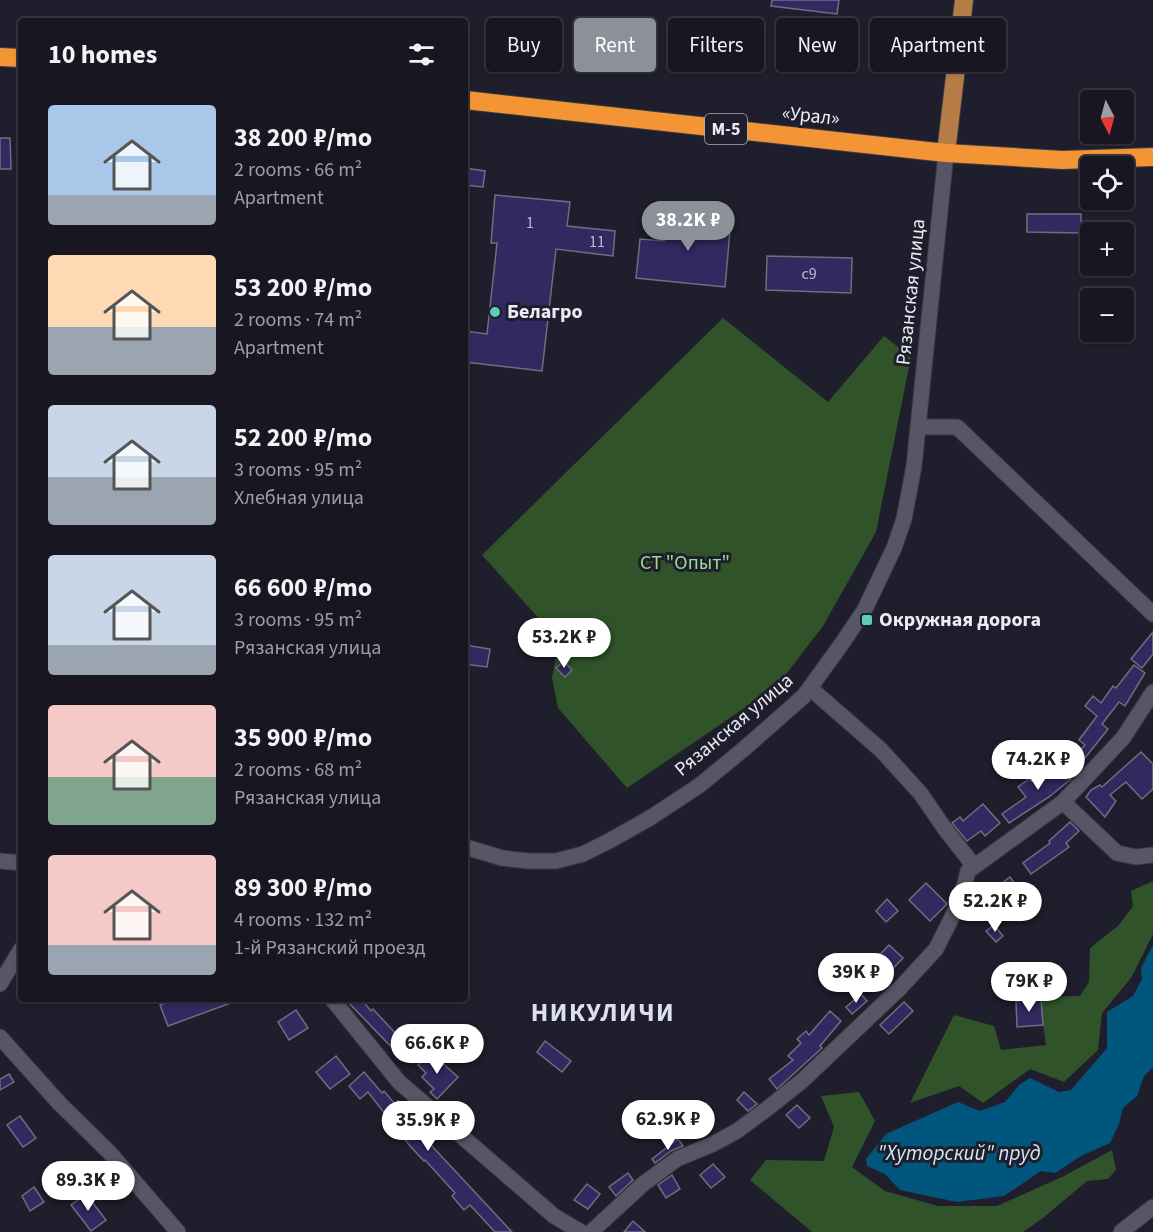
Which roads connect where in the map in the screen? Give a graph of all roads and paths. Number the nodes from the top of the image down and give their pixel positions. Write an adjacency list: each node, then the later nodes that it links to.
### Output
1 (963, 0): 5 (main road)
2 (0, 57): 3 (highway)
3 (18, 58)
4 (468, 100): 5 (highway, «Урал» / М-5)
5 (946, 153): 6 (highway, «Урал» / М-5); 7 (street, Рязанская улица)
6 (1153, 157)
7 (918, 427): 8 (street); 9 (street, Рязанская улица)
8 (1153, 614)
9 (810, 688): 12 (street, Рязанская улица); 16 (street)
10 (1153, 692): 11 (street)
11 (1063, 802): 13 (street); 16 (street)
12 (468, 848)
13 (1153, 855)
14 (0, 861): 15 (street)
15 (18, 863)
16 (974, 866): 24 (street)
17 (18, 954): 18 (street)
18 (0, 984)
19 (334, 1002): 23 (street)
20 (0, 1037): 22 (street)
21 (1153, 1206): 25 (street)
22 (178, 1232)
23 (581, 1232)
24 (591, 1232)
25 (1121, 1232)

